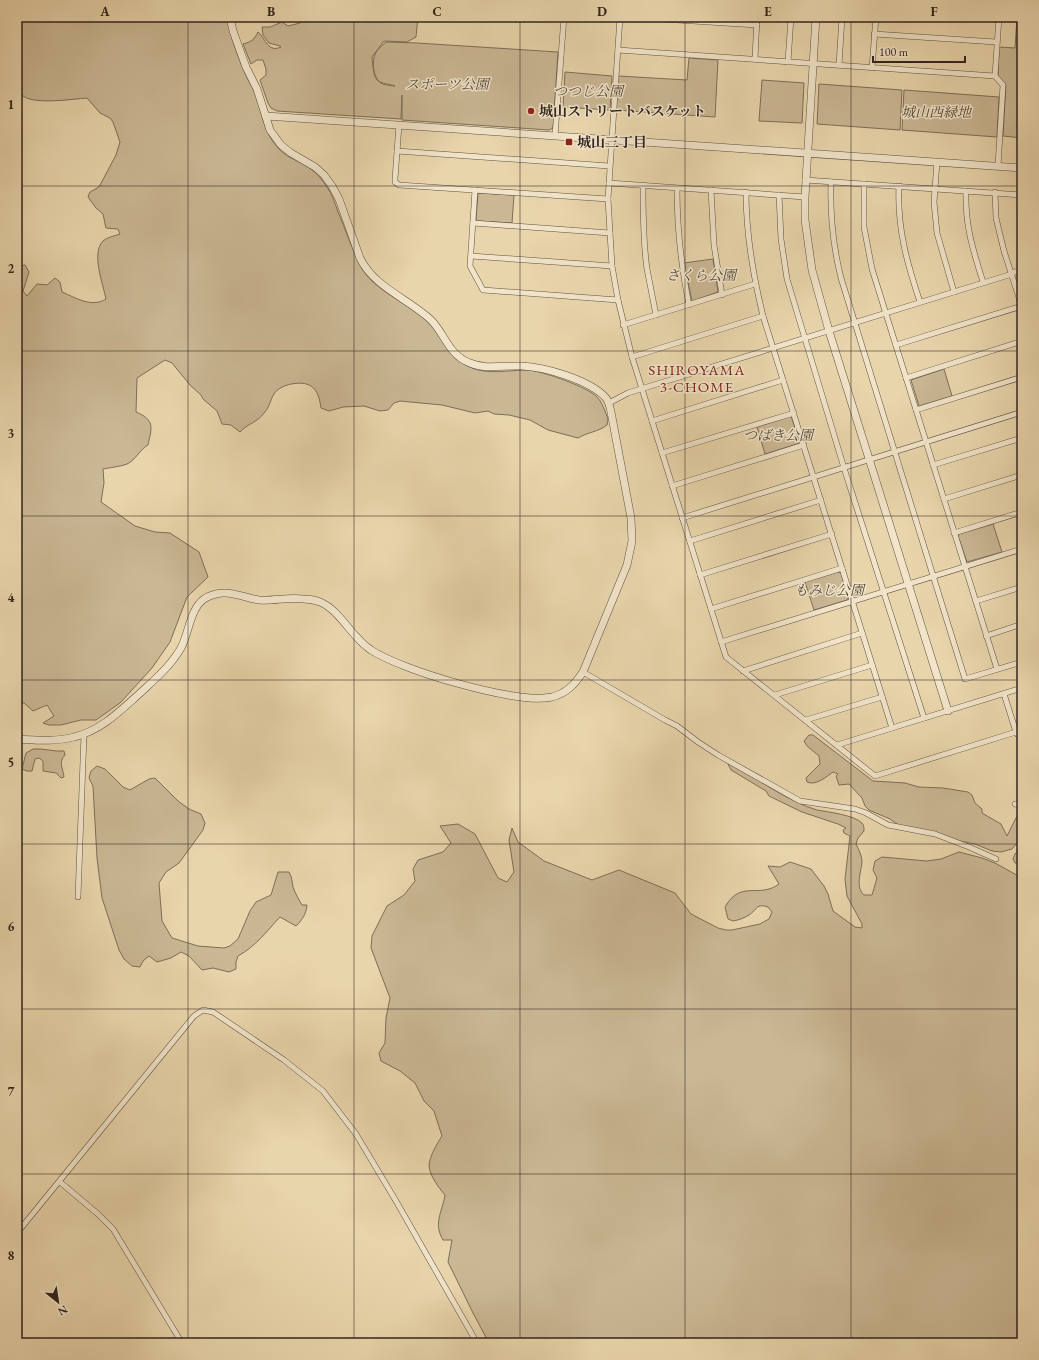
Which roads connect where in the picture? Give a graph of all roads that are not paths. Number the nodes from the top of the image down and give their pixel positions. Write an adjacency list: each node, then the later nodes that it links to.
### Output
1 (230, 17): 21 (street)
2 (564, 17): 23 (street)
3 (620, 17): 14 (street)
4 (628, 17): 11 (street)
5 (757, 17): 11 (street)
6 (791, 17): 16 (street)
7 (816, 17): 17 (street)
8 (842, 17): 18 (street)
9 (876, 17): 12 (street)
10 (999, 17): 13 (street)
11 (757, 26): 15 (street)
12 (874, 34): 13 (street); 19 (street)
13 (996, 42): 20 (street)
14 (618, 50): 15 (street); 24 (street)
15 (755, 59): 16 (street)
16 (788, 62): 17 (street)
17 (813, 63): 18 (street); 26 (street)
18 (839, 65): 19 (street)
19 (872, 68): 20 (street)
20 (994, 76): 29 (street)
21 (266, 116): 22 (street); 77 (street)
22 (399, 125): 23 (street); 25 (street)
23 (555, 136): 24 (street)
24 (612, 140): 26 (street); 28 (street)
25 (397, 151): 28 (street); 39 (street)
26 (807, 153): 27 (street); 31 (street)
27 (937, 162): 29 (street); 38 (street)
28 (609, 166): 33 (street)
29 (998, 166): 30 (street)
30 (1022, 168)
31 (805, 180): 32 (street); 46 (street)
32 (831, 182): 34 (street); 65 (street)
33 (609, 183): 35 (street); 47 (street)
34 (864, 184): 36 (street); 62 (street)
35 (643, 185): 37 (street); 63 (street)
36 (899, 186): 38 (street); 59 (street)
37 (677, 188): 40 (street); 60 (street)
38 (935, 189): 41 (street); 56 (street)
39 (475, 190): 47 (street); 48 (street)
40 (711, 190): 42 (street); 57 (street)
41 (966, 191): 43 (street); 54 (street)
42 (746, 192): 44 (street); 55 (street)
43 (995, 192): 45 (street); 53 (street)
44 (779, 195): 46 (street); 68 (street)
45 (1022, 195)
46 (804, 197): 67 (street)
47 (608, 199): 49 (street)
48 (473, 223): 49 (street); 50 (street)
49 (610, 233): 51 (street)
50 (471, 256): 51 (street); 58 (street)
51 (612, 266): 58 (street)
52 (1022, 270): 53 (street)
53 (1011, 273): 54 (street); 61 (street)
54 (983, 282): 56 (street)
55 (755, 284): 57 (street); 64 (street)
56 (954, 292): 59 (street)
57 (722, 295): 60 (street)
58 (618, 300): 66 (street)
59 (920, 302): 62 (street)
60 (689, 305): 63 (street)
61 (1022, 306): 70 (street)
62 (886, 313): 65 (street); 70 (street)
63 (656, 315): 66 (street)
64 (764, 316): 71 (street); 72 (street)
65 (854, 322): 67 (street); 85 (street)
66 (623, 325): 72 (street)
67 (829, 331): 68 (street); 87 (street)
68 (805, 338): 71 (street); 89 (street)
69 (1022, 341): 74 (street)
70 (896, 345): 74 (street)
71 (774, 348): 75 (street); 76 (street)
72 (632, 357): 76 (street)
73 (1022, 377): 78 (street)
74 (906, 378): 78 (street)
75 (784, 380): 80 (street); 81 (street)
76 (642, 389): 77 (street); 81 (street)
77 (609, 403): 119 (street)
78 (916, 410): 83 (street)
79 (1022, 412): 83 (street)
80 (794, 413): 84 (street); 86 (street)
81 (652, 421): 86 (street)
82 (1022, 438): 88 (street)
83 (926, 442): 85 (street); 88 (street)
84 (804, 445): 91 (street); 92 (street)
85 (894, 452): 87 (street); 104 (street)
86 (662, 453): 92 (street)
87 (870, 460): 89 (street); 105 (street)
88 (933, 465): 93 (street)
89 (844, 468): 91 (street); 107 (street)
90 (1022, 475): 93 (street)
91 (814, 477): 94 (street); 96 (street)
92 (672, 486): 96 (street)
93 (944, 499): 97 (street)
94 (821, 500): 98 (street); 99 (street)
95 (1022, 512): 97 (street)
96 (682, 518): 99 (street)
97 (954, 533): 101 (street)
98 (832, 534): 102 (street); 103 (street)
99 (690, 541): 103 (street)
100 (1022, 549): 101 (street)
101 (965, 567): 104 (street); 109 (street)
102 (842, 568): 108 (street); 110 (street)
103 (700, 575): 110 (street)
104 (933, 576): 105 (street); 117 (street)
105 (908, 584): 107 (street); 124 (street)
106 (1022, 587): 109 (street)
107 (884, 592): 108 (street); 125 (street)
108 (852, 601): 112 (street); 114 (street)
109 (976, 601): 113 (street)
110 (711, 608): 114 (street)
111 (1022, 624): 113 (street)
112 (862, 633): 116 (street); 118 (street)
113 (986, 636): 117 (street)
114 (721, 642): 118 (street)
115 (1022, 662): 117 (street)
116 (872, 665): 122 (street); 123 (street)
117 (997, 669)
118 (743, 670): 122 (street)
119 (583, 672): 129 (street); 135 (street)
120 (1022, 688): 121 (street)
121 (1004, 694): 124 (street); 128 (street)
122 (775, 695): 126 (street)
123 (882, 697): 126 (street); 127 (street)
124 (948, 711): 125 (street)
125 (924, 718): 127 (street)
126 (806, 720): 132 (street)
127 (892, 728): 132 (street)
128 (1016, 732): 131 (street); 132 (street)
129 (84, 734): 130 (street); 136 (street)
130 (17, 739)
131 (1022, 741)
132 (837, 745)
133 (1015, 804): 134 (street)
134 (1022, 806)
135 (996, 860)
136 (78, 897)
137 (60, 1182): 138 (street); 139 (street); 140 (street)
138 (17, 1233)
139 (182, 1343)
140 (477, 1343)

